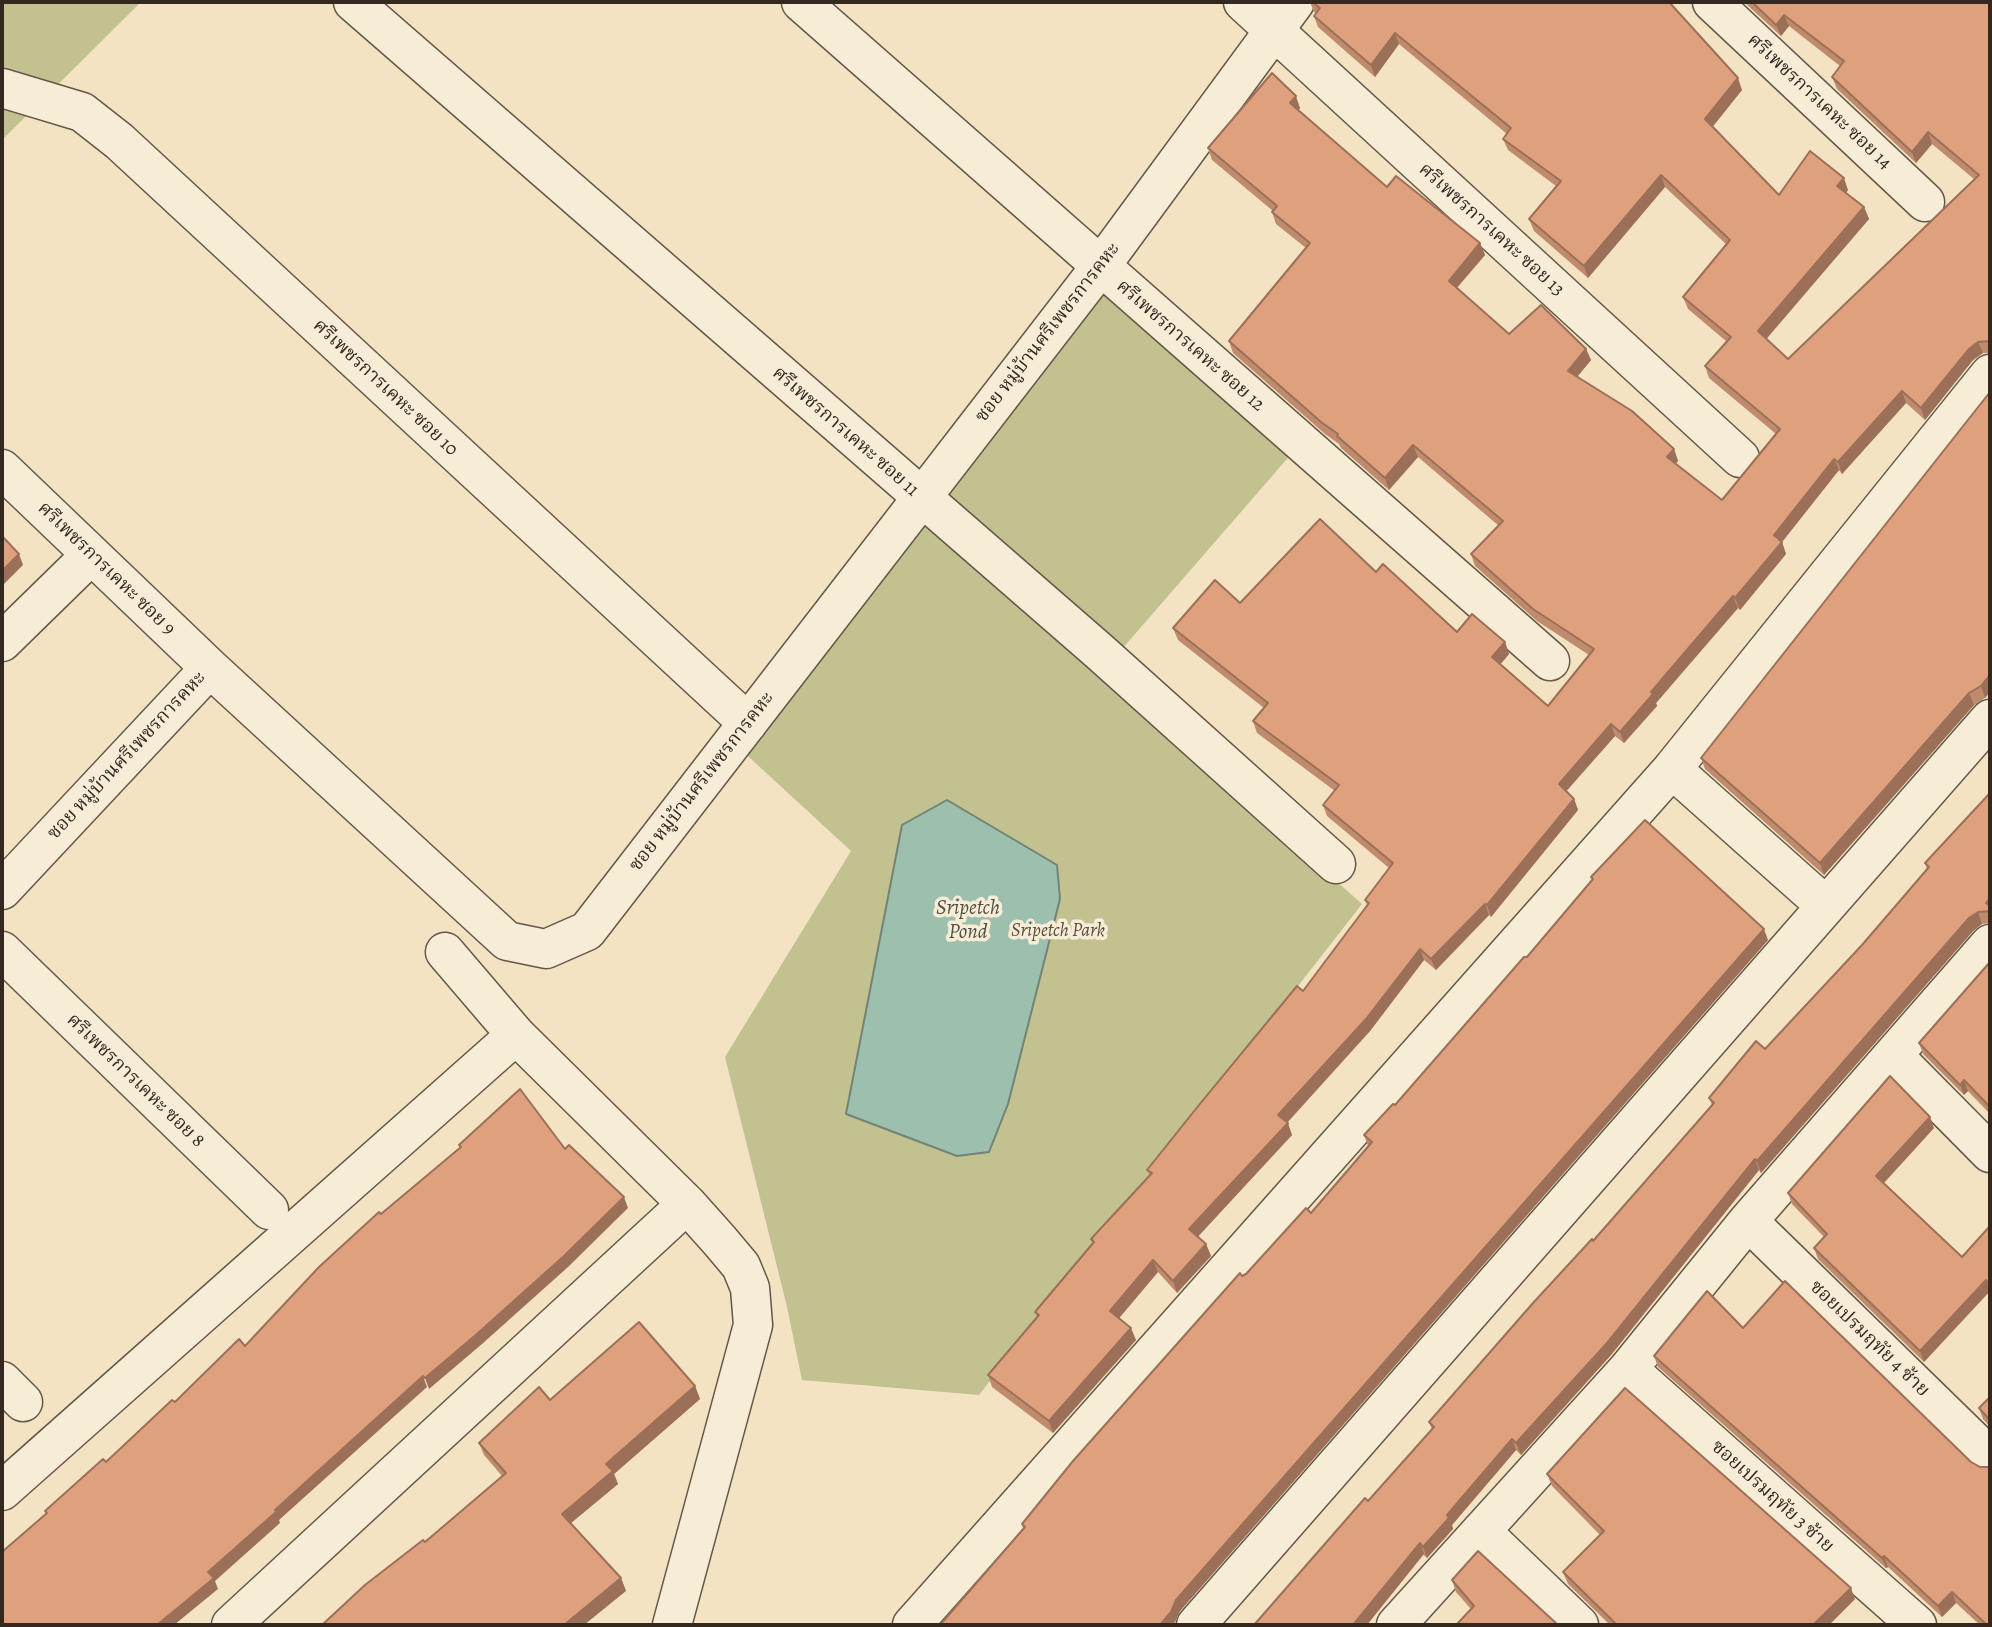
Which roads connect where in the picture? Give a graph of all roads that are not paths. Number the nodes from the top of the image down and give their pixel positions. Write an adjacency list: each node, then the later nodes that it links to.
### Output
1 (354, 2): 12 (street, ศรีเพชรการเคหะ ซอย 11)
2 (801, 2): 8 (street, ศรีเพชรการเคหะ ซอย 12)
3 (1243, 2): 5 (street, ศรีเพชรการเคหะ ซอย 13)
4 (1712, 2): 7 (street, ศรีเพชรการเคหะ ซอย 14)
5 (1284, 16): 8 (street, ซอย หมู่บ้านศรีเพชรการคหะ); 10 (street, ศรีเพชรการเคหะ ซอย 13)
6 (2, 88): 18 (street, ศรีเพชรการเคหะ ซอย 10)
7 (1925, 202)
8 (1100, 267): 12 (street, ซอย หมู่บ้านศรีเพชรการคหะ); 15 (street, ศรีเพชรการเคหะ ซอย 12)
9 (1990, 374): 19 (street)
10 (1740, 458)
11 (2, 469): 13 (street, ศรีเพชรการเคหะ ซอย 9)
12 (921, 498): 18 (street, ซอย หมู่บ้านศรีเพชรการคหะ); 20 (street, ศรีเพชรการเคหะ ซอย 11)
13 (91, 555): 14 (street); 16 (street, ศรีเพชรการเคหะ ซอย 9)
14 (2, 642)
15 (1550, 661)
16 (210, 667): 18 (street, ซอย หมู่บ้านศรีเพชรการคหะ); 21 (street, ซอย หมู่บ้านศรีเพชรการคหะ)
17 (1990, 719): 22 (street)
18 (748, 723)
19 (1672, 769): 22 (street); 38 (street)
20 (1336, 864)
21 (2, 890)
22 (1826, 906): 39 (street)
23 (1990, 944): 27 (street)
24 (2, 951): 30 (street, ศรีเพชรการเคหะ ซอย 8)
25 (445, 952): 26 (street)
26 (516, 1035): 29 (street); 34 (street)
27 (1893, 1055): 28 (street); 31 (street)
28 (1990, 1153)
29 (687, 1204): 36 (street); 37 (street)
30 (269, 1210)
31 (1748, 1221): 32 (street); 33 (street, ซอยเปรมฤทัย 4 ซ้าย)
32 (1628, 1368): 35 (street); 42 (street, ซอยเปรมฤทัย 3 ซ้าย)
33 (1990, 1457)
34 (2, 1491)
35 (1481, 1531): 40 (street); 41 (street)
36 (670, 1622)
37 (231, 1625)
38 (912, 1625)
39 (1196, 1625)
40 (1396, 1625)
41 (1579, 1625)
42 (1917, 1625)

